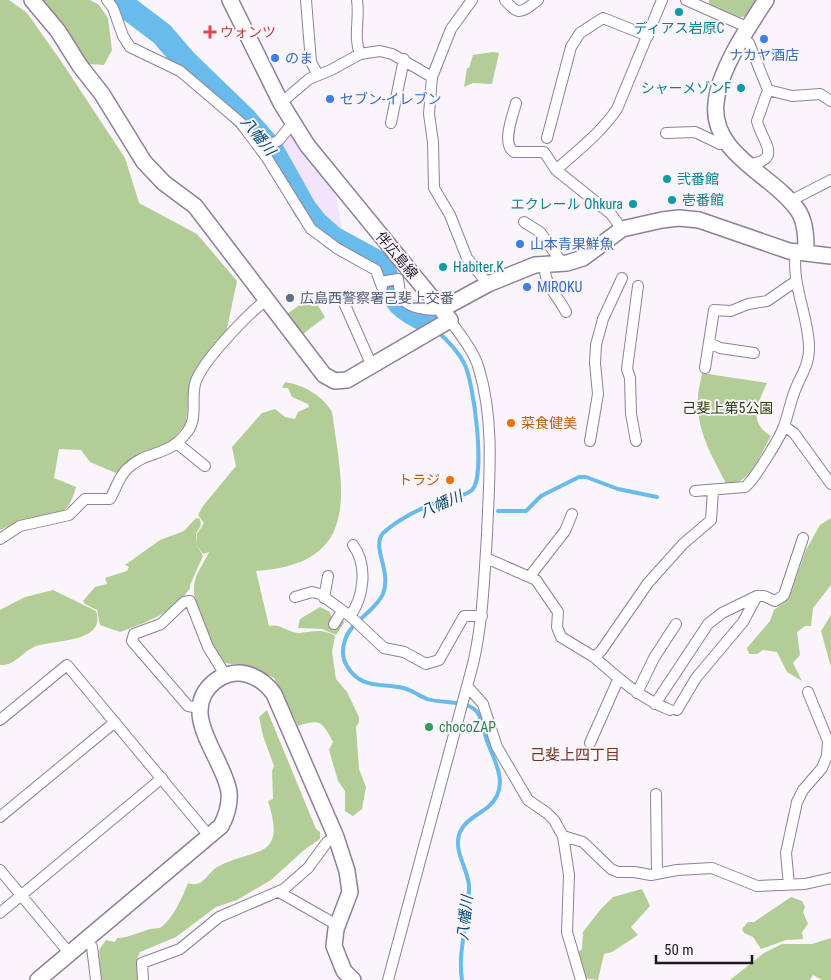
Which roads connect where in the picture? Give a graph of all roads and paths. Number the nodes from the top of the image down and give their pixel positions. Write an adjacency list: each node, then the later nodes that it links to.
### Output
1 (32, 0): 43 (street)
2 (107, 0): 27 (street)
3 (230, 0): 20 (street, 伴広島線)
4 (306, 0): 16 (street)
5 (357, 0): 14 (street)
6 (472, 0): 17 (street)
7 (505, 0): 8 (street)
8 (538, 0)
9 (662, 0): 13 (street)
10 (686, 0): 12 (street)
11 (766, 0): 12 (street)
12 (746, 33): 18 (street); 26 (street)
13 (648, 36): 25 (street); 29 (street)
14 (360, 54): 15 (street); 16 (street)
15 (404, 60): 17 (street); 22 (street)
16 (318, 75): 20 (street)
17 (432, 77): 40 (street)
18 (768, 90): 19 (street); 28 (street)
19 (831, 101)
20 (281, 103): 23 (street, 伴広島線)
21 (516, 103): 29 (street)
22 (391, 123)
23 (292, 124): 27 (street); 45 (street, 伴広島線)
24 (666, 133): 26 (street)
25 (547, 138)
26 (726, 141): 28 (street)
27 (266, 148): 45 (street)
28 (748, 164): 31 (street)
29 (556, 170): 33 (street)
30 (831, 180): 31 (street)
31 (790, 201): 34 (street)
32 (524, 222): 36 (street)
33 (622, 229): 34 (street); 36 (street)
34 (801, 252): 35 (street); 39 (street)
35 (831, 256)
36 (562, 263): 37 (street)
37 (545, 264): 40 (street); 44 (street)
38 (622, 278): 51 (street)
39 (796, 281): 46 (street); 50 (street)
40 (488, 284): 45 (street)
41 (638, 286): 52 (street)
42 (341, 296): 48 (street)
43 (266, 300): 48 (street); 53 (street)
44 (566, 312)
45 (441, 322): 48 (street); 62 (street)
46 (710, 343): 47 (street); 49 (street)
47 (754, 353)
48 (372, 366)
49 (705, 368)
50 (784, 426): 55 (street); 57 (street)
51 (590, 441)
52 (636, 441)
53 (178, 444): 54 (street); 60 (street)
54 (205, 466)
55 (831, 484)
56 (695, 491): 57 (street)
57 (713, 491): 72 (street)
58 (572, 514): 64 (street)
59 (804, 538): 65 (street)
60 (0, 539)
61 (353, 545): 68 (street)
62 (486, 558): 64 (street); 69 (street)
63 (328, 576): 67 (street)
64 (530, 576): 72 (street)
65 (757, 596): 78 (street); 78 (street)
66 (295, 598): 67 (street)
67 (324, 598): 68 (street)
68 (348, 615): 69 (street); 70 (street)
69 (482, 616): 75 (street)
70 (334, 624)
71 (676, 624): 77 (street)
72 (594, 658): 74 (street)
73 (226, 676): 79 (street); 79 (street); 89 (street)
74 (618, 680): 77 (street); 83 (street)
75 (467, 686): 87 (street); 104 (street)
76 (808, 692): 82 (street)
77 (637, 693): 78 (street)
78 (655, 704)
79 (200, 708): 88 (street)
80 (0, 720): 81 (street)
81 (115, 722): 84 (street); 86 (street)
82 (829, 739): 93 (street)
83 (590, 743)
84 (162, 778): 88 (street); 95 (street)
85 (656, 794): 91 (street)
86 (0, 817)
87 (562, 836): 91 (street); 105 (street)
88 (210, 837): 98 (street)
89 (336, 837): 94 (street); 97 (street)
90 (0, 870): 95 (street)
91 (658, 874): 93 (street)
92 (831, 878): 93 (street)
93 (790, 885)
94 (279, 892): 97 (street); 102 (street)
95 (21, 896): 96 (street); 99 (street)
96 (0, 913)
97 (337, 925): 103 (street)
98 (86, 940): 99 (street); 101 (street)
99 (70, 954): 100 (street)
100 (38, 980)
101 (96, 980)
102 (143, 980)
103 (353, 980)
104 (388, 980)
105 (581, 980)

